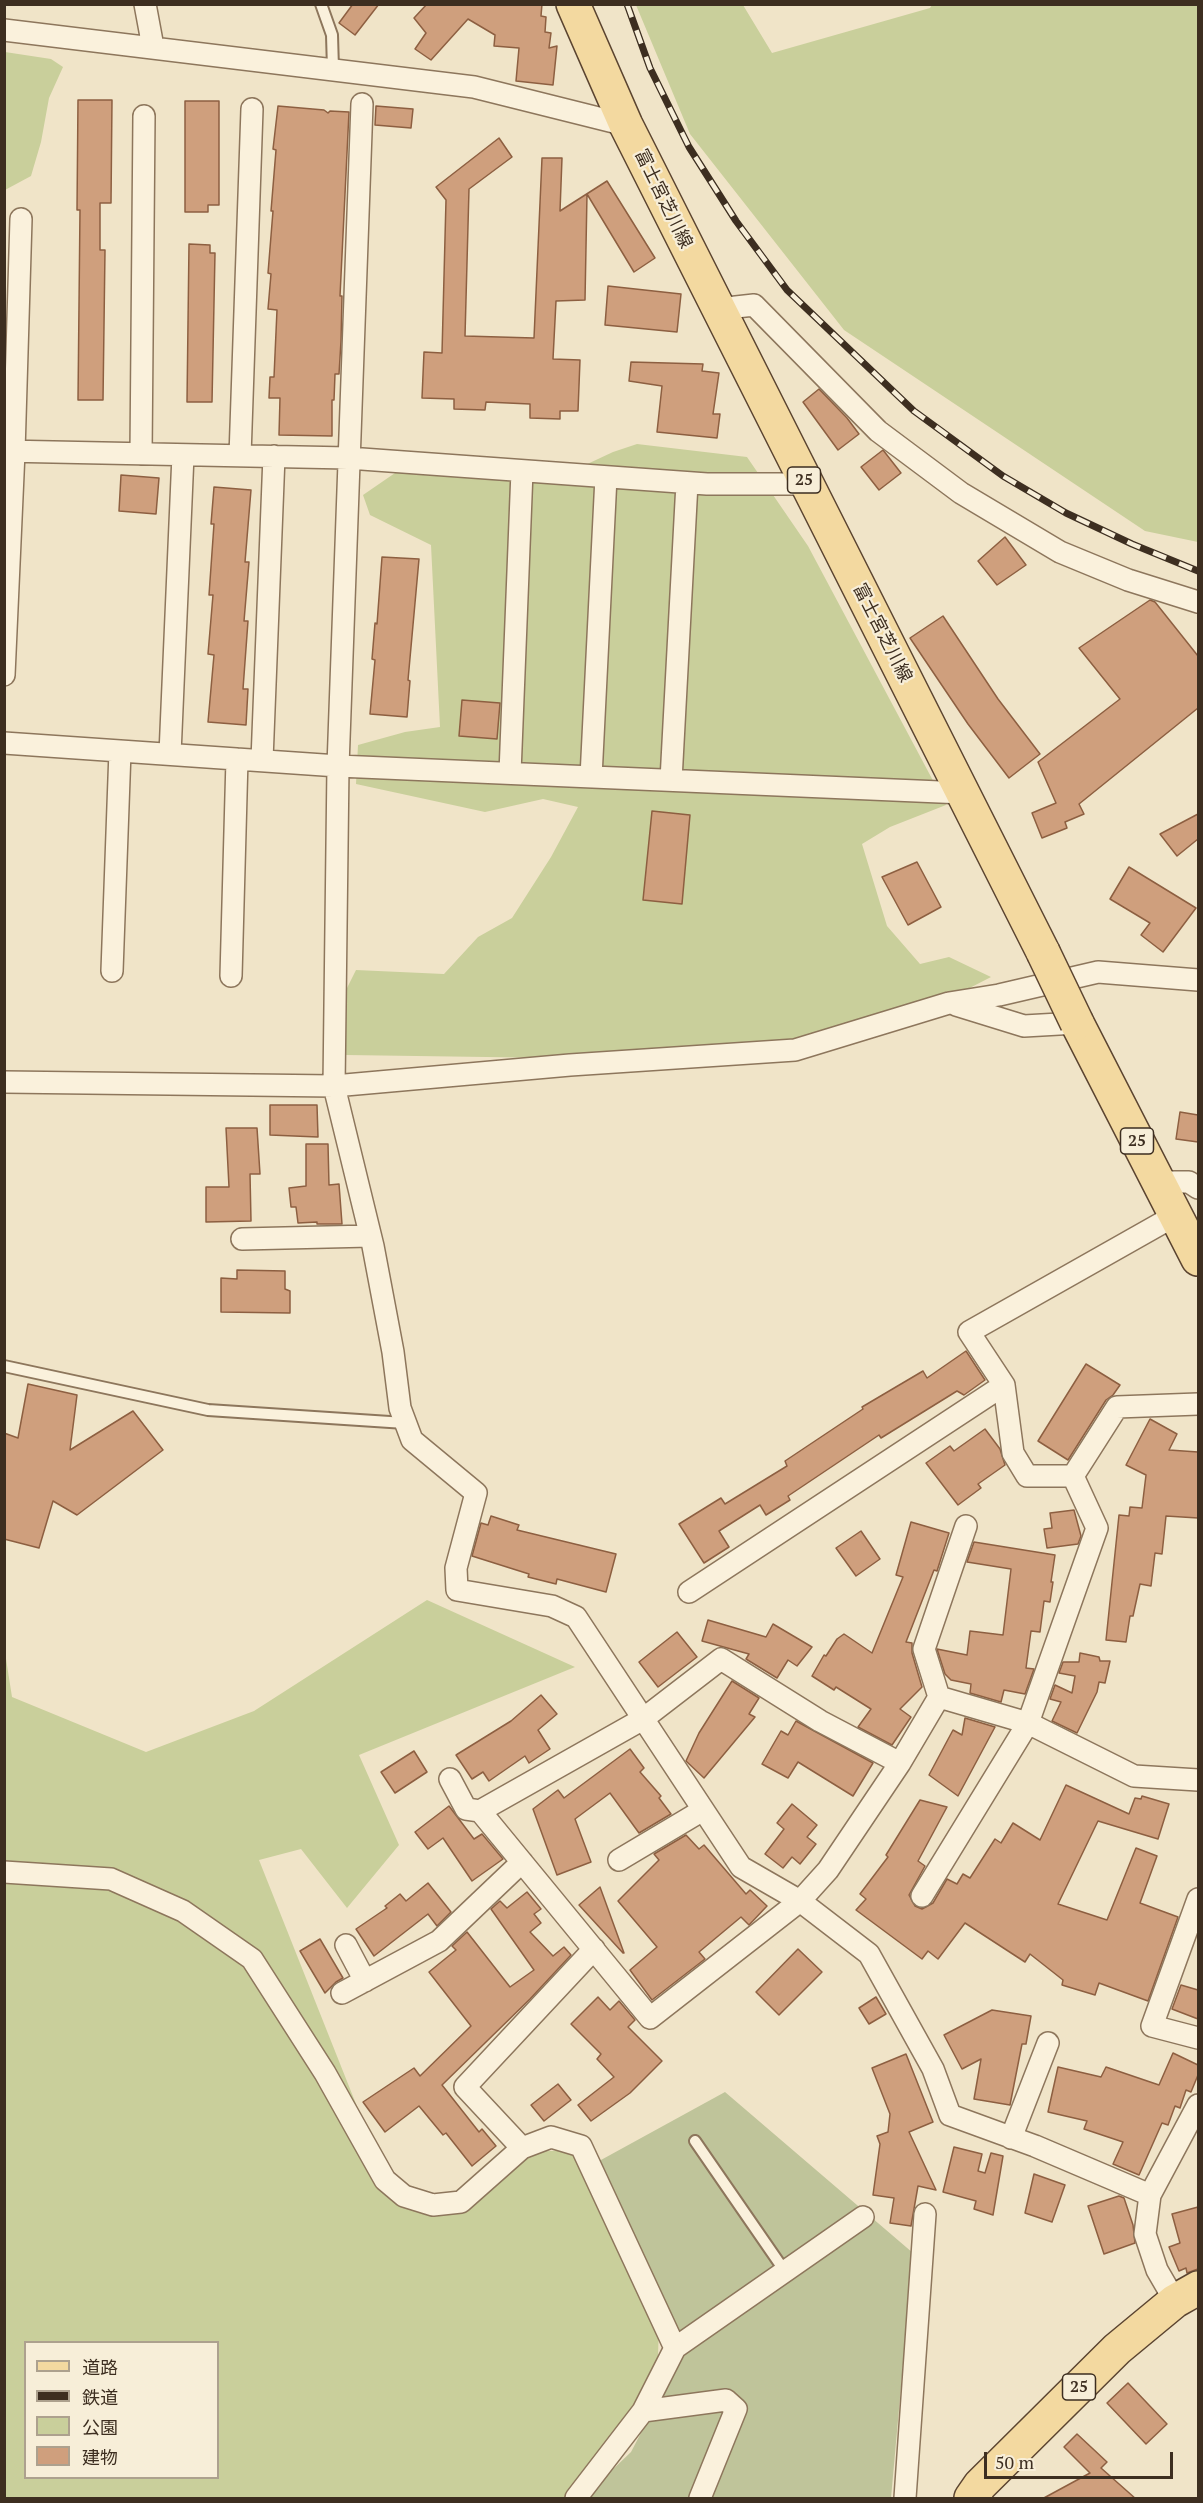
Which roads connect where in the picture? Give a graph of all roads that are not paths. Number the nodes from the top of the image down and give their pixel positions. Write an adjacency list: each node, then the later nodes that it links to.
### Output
1 (144, 4): 5 (street)
2 (321, 4): 6 (lane)
3 (573, 4): 10 (main road, 富士宮芝川線 / 25)
4 (4, 30): 5 (street)
5 (153, 46): 6 (street)
6 (333, 69): 10 (street)
7 (362, 104): 18 (street)
8 (252, 109): 16 (street)
9 (144, 116): 14 (street)
10 (626, 125): 12 (main road, 富士宮芝川線 / 25)
11 (21, 219): 13 (street)
12 (718, 309): 22 (main road, 富士宮芝川線 / 25); 23 (street)
13 (9, 451): 14 (street); 24 (street)
14 (141, 454): 15 (street)
15 (183, 455): 16 (street); 27 (street)
16 (240, 456): 17 (street)
17 (274, 456): 18 (street); 29 (street)
18 (348, 458): 19 (street); 30 (street)
19 (522, 471): 20 (street); 31 (street)
20 (606, 477): 21 (street); 32 (street)
21 (687, 483): 22 (street); 33 (street)
22 (806, 484): 34 (main road, 富士宮芝川線 / 25)
23 (1198, 602)
24 (4, 675)
25 (4, 743): 26 (street)
26 (120, 751): 27 (street); 35 (street)
27 (171, 754): 28 (street)
28 (237, 759): 29 (street); 36 (street)
29 (262, 760): 30 (street)
30 (338, 766): 31 (street); 41 (street)
31 (510, 773): 32 (street)
32 (591, 777): 33 (street)
33 (671, 780): 34 (street)
34 (963, 793): 39 (main road, 富士宮芝川線 / 25, bridge)
35 (112, 971)
36 (231, 976)
37 (1198, 980): 38 (street)
38 (949, 1003): 39 (street); 41 (street)
39 (1077, 1023): 42 (main road, 富士宮芝川線 / 25)
40 (4, 1082): 41 (street)
41 (334, 1086): 45 (street)
42 (1158, 1182): 43 (street); 44 (main road, 富士宮芝川線 / 25)
43 (1198, 1188)
44 (1176, 1215): 47 (main road, 富士宮芝川線 / 25); 49 (street)
45 (370, 1236): 46 (street); 51 (street)
46 (242, 1239)
47 (1198, 1258)
48 (4, 1366): 51 (lane)
49 (1004, 1385): 52 (street); 54 (street)
50 (1198, 1404): 52 (street)
51 (405, 1423): 56 (street)
52 (1073, 1476): 57 (street)
53 (966, 1526): 55 (street)
54 (689, 1592)
55 (939, 1697): 57 (street); 58 (street)
56 (643, 1719): 58 (street); 61 (street); 62 (street)
57 (1028, 1723): 60 (street); 66 (street)
58 (900, 1763): 68 (street)
59 (450, 1779): 62 (street)
60 (1198, 1780)
61 (703, 1810): 63 (street); 68 (street)
62 (480, 1811): 64 (street)
63 (619, 1860)
64 (522, 1862): 70 (street); 71 (street)
65 (4, 1872): 78 (street)
66 (922, 1896)
67 (1198, 1899): 73 (street)
68 (800, 1901): 70 (street); 76 (street)
69 (346, 1945): 71 (street)
70 (594, 1949): 78 (street)
71 (365, 1981): 72 (street)
72 (342, 1993)
73 (1198, 2038)
74 (1048, 2043): 76 (street)
75 (1198, 2105): 79 (street)
76 (1011, 2138): 79 (street)
77 (695, 2141): 82 (lane)
78 (522, 2148): 84 (street)
79 (1150, 2194): 83 (street)
80 (925, 2214): 88 (street)
81 (863, 2217): 82 (street)
82 (784, 2270): 84 (street)
83 (1192, 2292): 89 (main road, 25)
84 (675, 2348): 85 (street)
85 (643, 2411): 86 (street); 87 (street)
86 (576, 2499)
87 (700, 2499)
88 (905, 2499)
89 (971, 2499)

